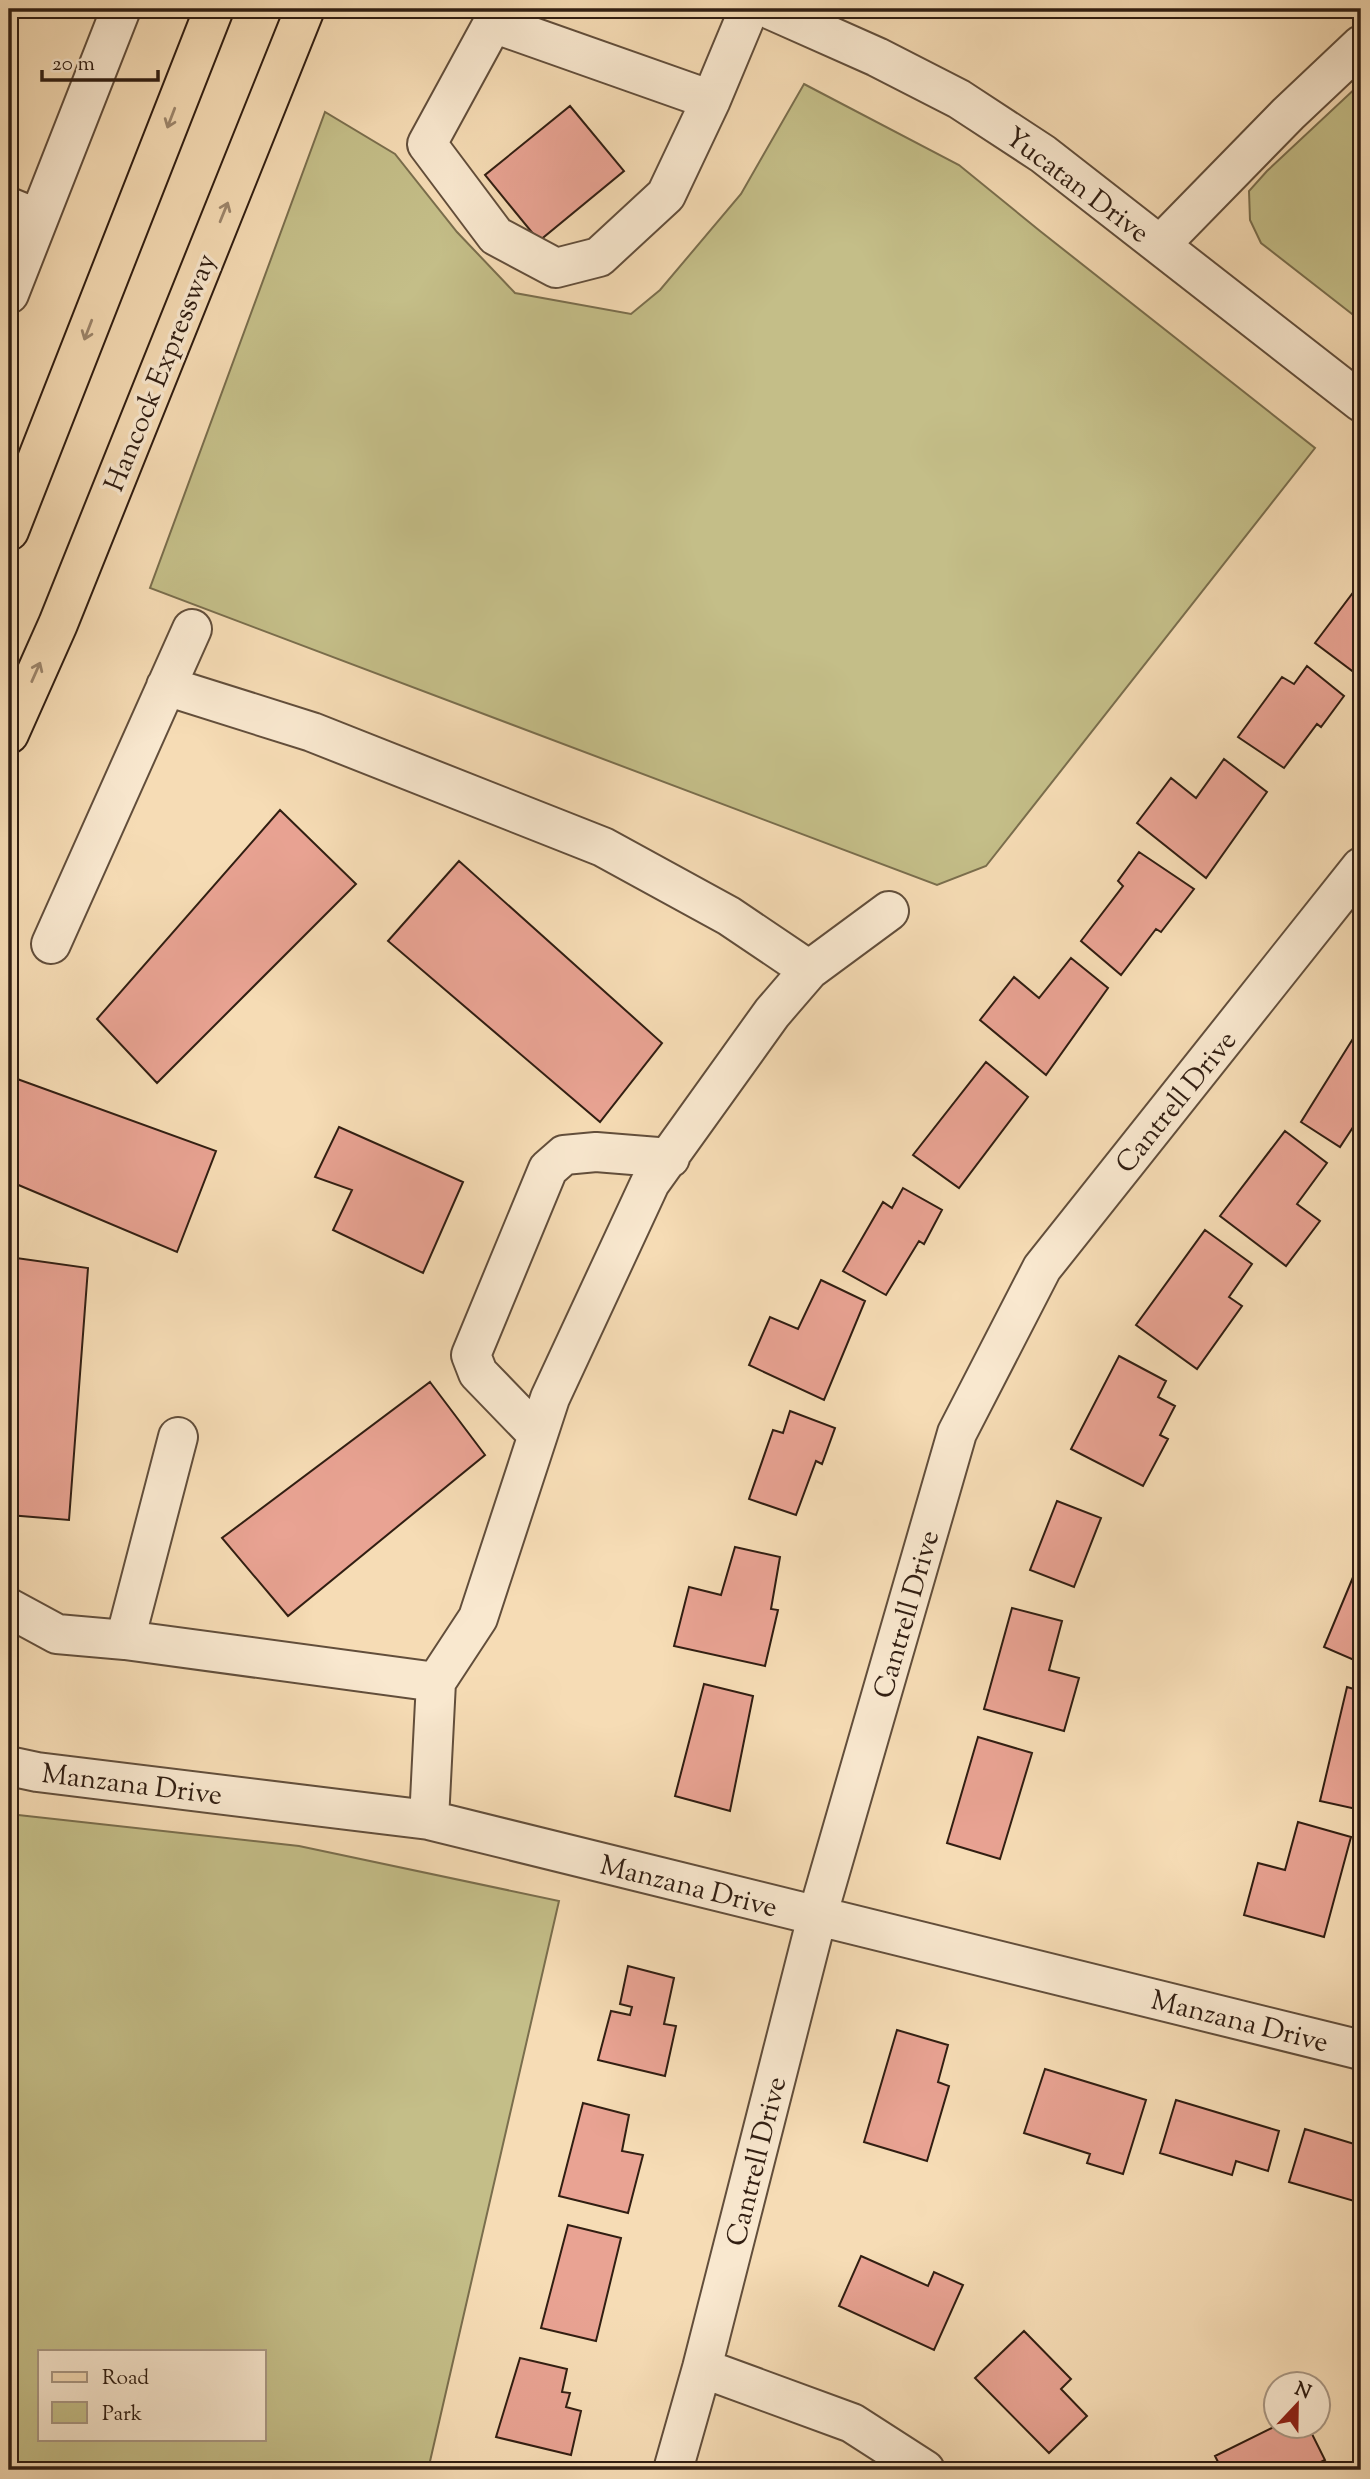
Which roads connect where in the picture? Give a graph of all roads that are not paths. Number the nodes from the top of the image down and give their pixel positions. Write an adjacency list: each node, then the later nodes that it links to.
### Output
1 (121, 9): 8 (street)
2 (214, 9): 12 (main road, one-way to 12)
3 (305, 9): 15 (main road, Hancock Expressway, one-way to 3)
4 (749, 9): 7 (street)
5 (787, 12): 9 (street, Yucatan Drive)
6 (1361, 45): 9 (street)
7 (710, 100): 7 (street)
8 (23, 213): 10 (street)
9 (1160, 245): 11 (street, Yucatan Drive)
10 (9, 294)
11 (1361, 402)
12 (9, 531)
13 (192, 629): 14 (street)
14 (166, 686): 18 (street); 19 (street)
15 (9, 734)
16 (1361, 867): 28 (street, Cantrell Drive)
17 (889, 911): 19 (street)
18 (51, 944)
19 (809, 970): 20 (street)
20 (670, 1158): 21 (street); 21 (street)
21 (538, 1435): 25 (street)
22 (178, 1437): 24 (street)
23 (9, 1608): 24 (street)
24 (125, 1640): 25 (street)
25 (436, 1682): 27 (street)
26 (9, 1766): 27 (street, Manzana Drive)
27 (429, 1820): 28 (street, Manzana Drive)
28 (817, 1917): 29 (street, Manzana Drive); 30 (street, Cantrell Drive)
29 (1361, 2050)
30 (702, 2368): 31 (street, Cantrell Drive); 32 (street)
31 (673, 2470)
32 (925, 2470)

